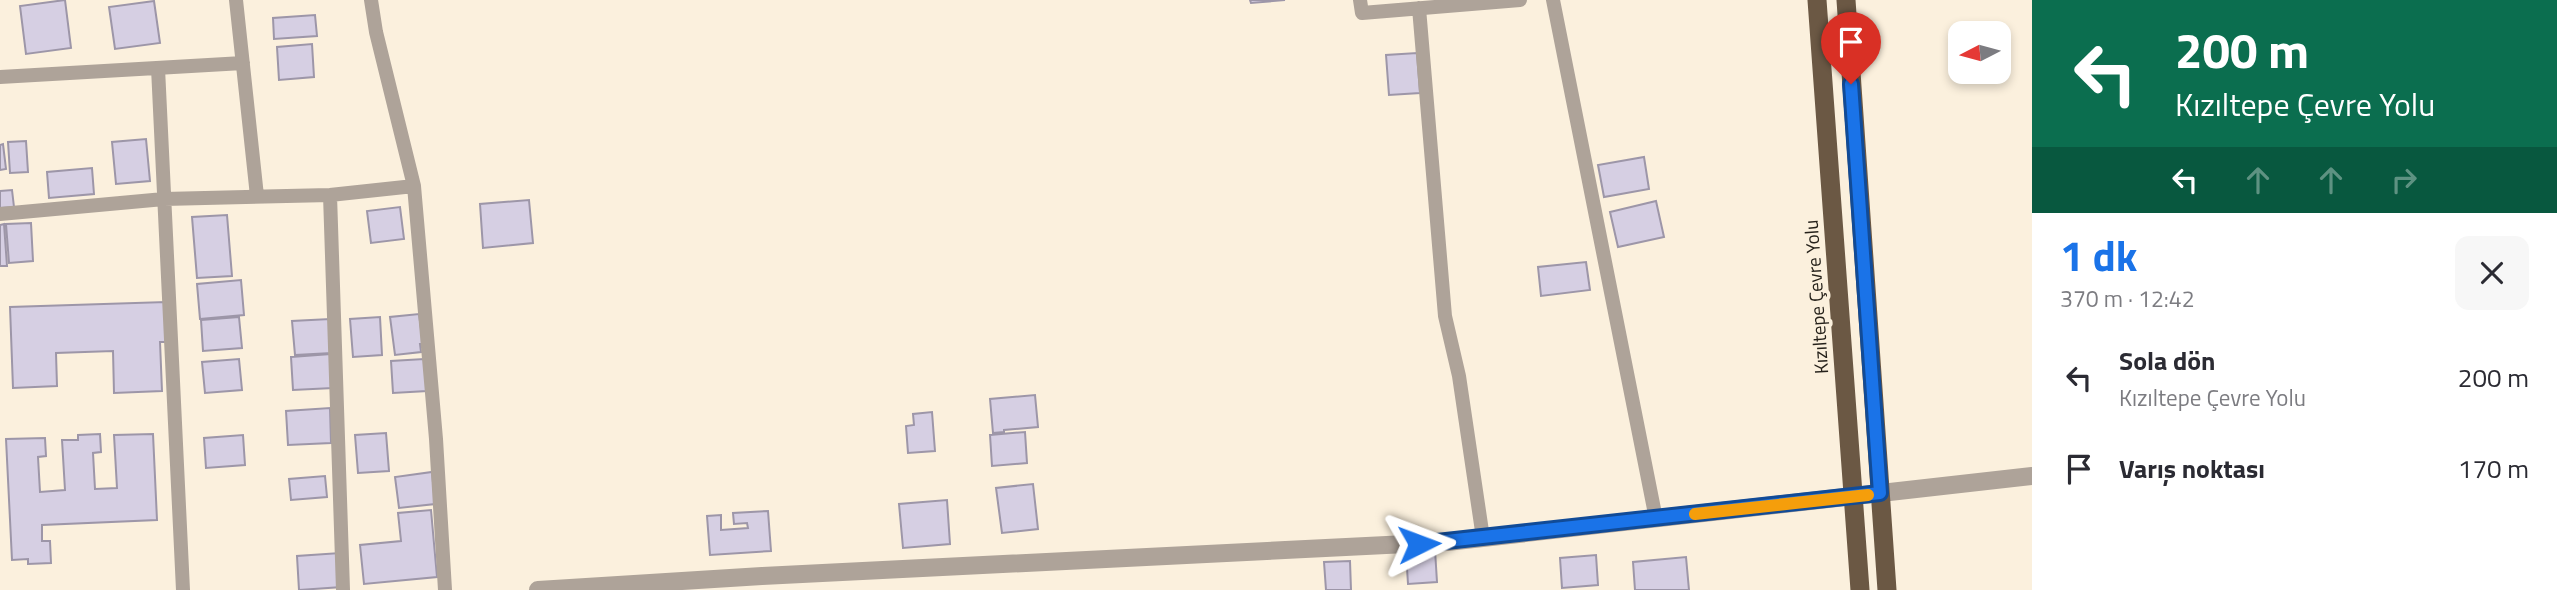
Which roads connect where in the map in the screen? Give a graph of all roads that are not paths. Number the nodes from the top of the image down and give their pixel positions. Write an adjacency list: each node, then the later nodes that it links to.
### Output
1 (236, 0): 9 (street)
2 (371, 0): 12 (street)
3 (1360, 0): 8 (street)
4 (1520, 0): 8 (street)
5 (1553, 0): 20 (street)
6 (1817, 0): 19 (highway, Kızıltepe Çevre Yolu)
7 (1846, 0): 18 (highway)
8 (1419, 8): 21 (street)
9 (243, 63): 10 (street); 14 (street)
10 (158, 68): 11 (street); 15 (street)
11 (0, 77)
12 (414, 186): 13 (street); 25 (street)
13 (330, 195): 14 (street); 24 (street)
14 (257, 196): 15 (street)
15 (164, 200): 16 (street); 23 (street)
16 (0, 214)
17 (2032, 476): 18 (street)
18 (1880, 493): 19 (street); 28 (highway)
19 (1854, 497): 20 (street); 27 (highway, Kızıltepe Çevre Yolu)
20 (1656, 519): 21 (street)
21 (1483, 538): 22 (street)
22 (762, 583): 26 (street)
23 (183, 590)
24 (343, 590)
25 (444, 590)
26 (538, 590)
27 (1860, 590)
28 (1887, 590)

